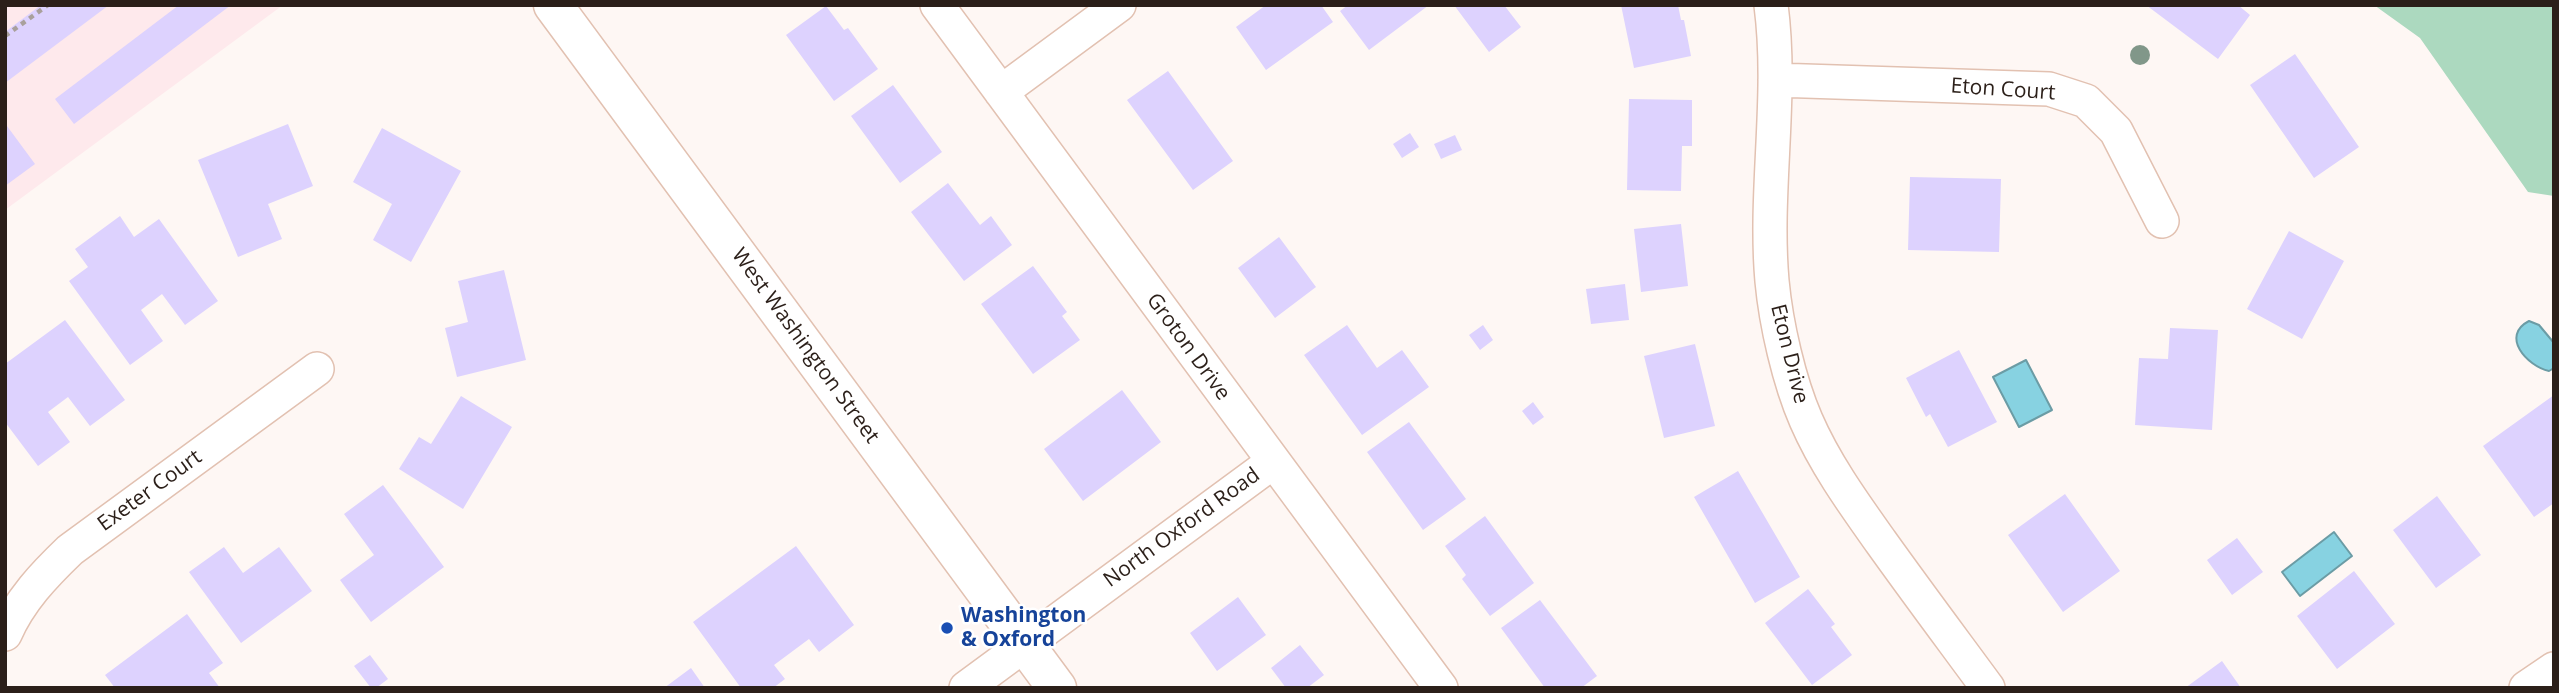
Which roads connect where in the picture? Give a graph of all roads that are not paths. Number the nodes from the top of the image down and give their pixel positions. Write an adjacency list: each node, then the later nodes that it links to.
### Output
1 (553, 5): 11 (street, West Washington Street)
2 (937, 5): 6 (street, Groton Drive)
3 (1119, 5): 6 (street)
4 (1772, 5): 5 (street, Eton Drive)
5 (1774, 80): 7 (street, Eton Court); 16 (street, Eton Drive)
6 (1001, 92): 9 (street, Groton Drive)
7 (2162, 221)
8 (317, 369): 10 (street, Exeter Court)
9 (1273, 462): 11 (street, North Oxford Road); 15 (street, Groton Drive)
10 (5, 634)
11 (1024, 645): 13 (street, North Oxford Road); 14 (street, West Washington Street)
12 (2554, 669): 17 (street)
13 (966, 688)
14 (1056, 688)
15 (1441, 688)
16 (1988, 688)
17 (2526, 688)

